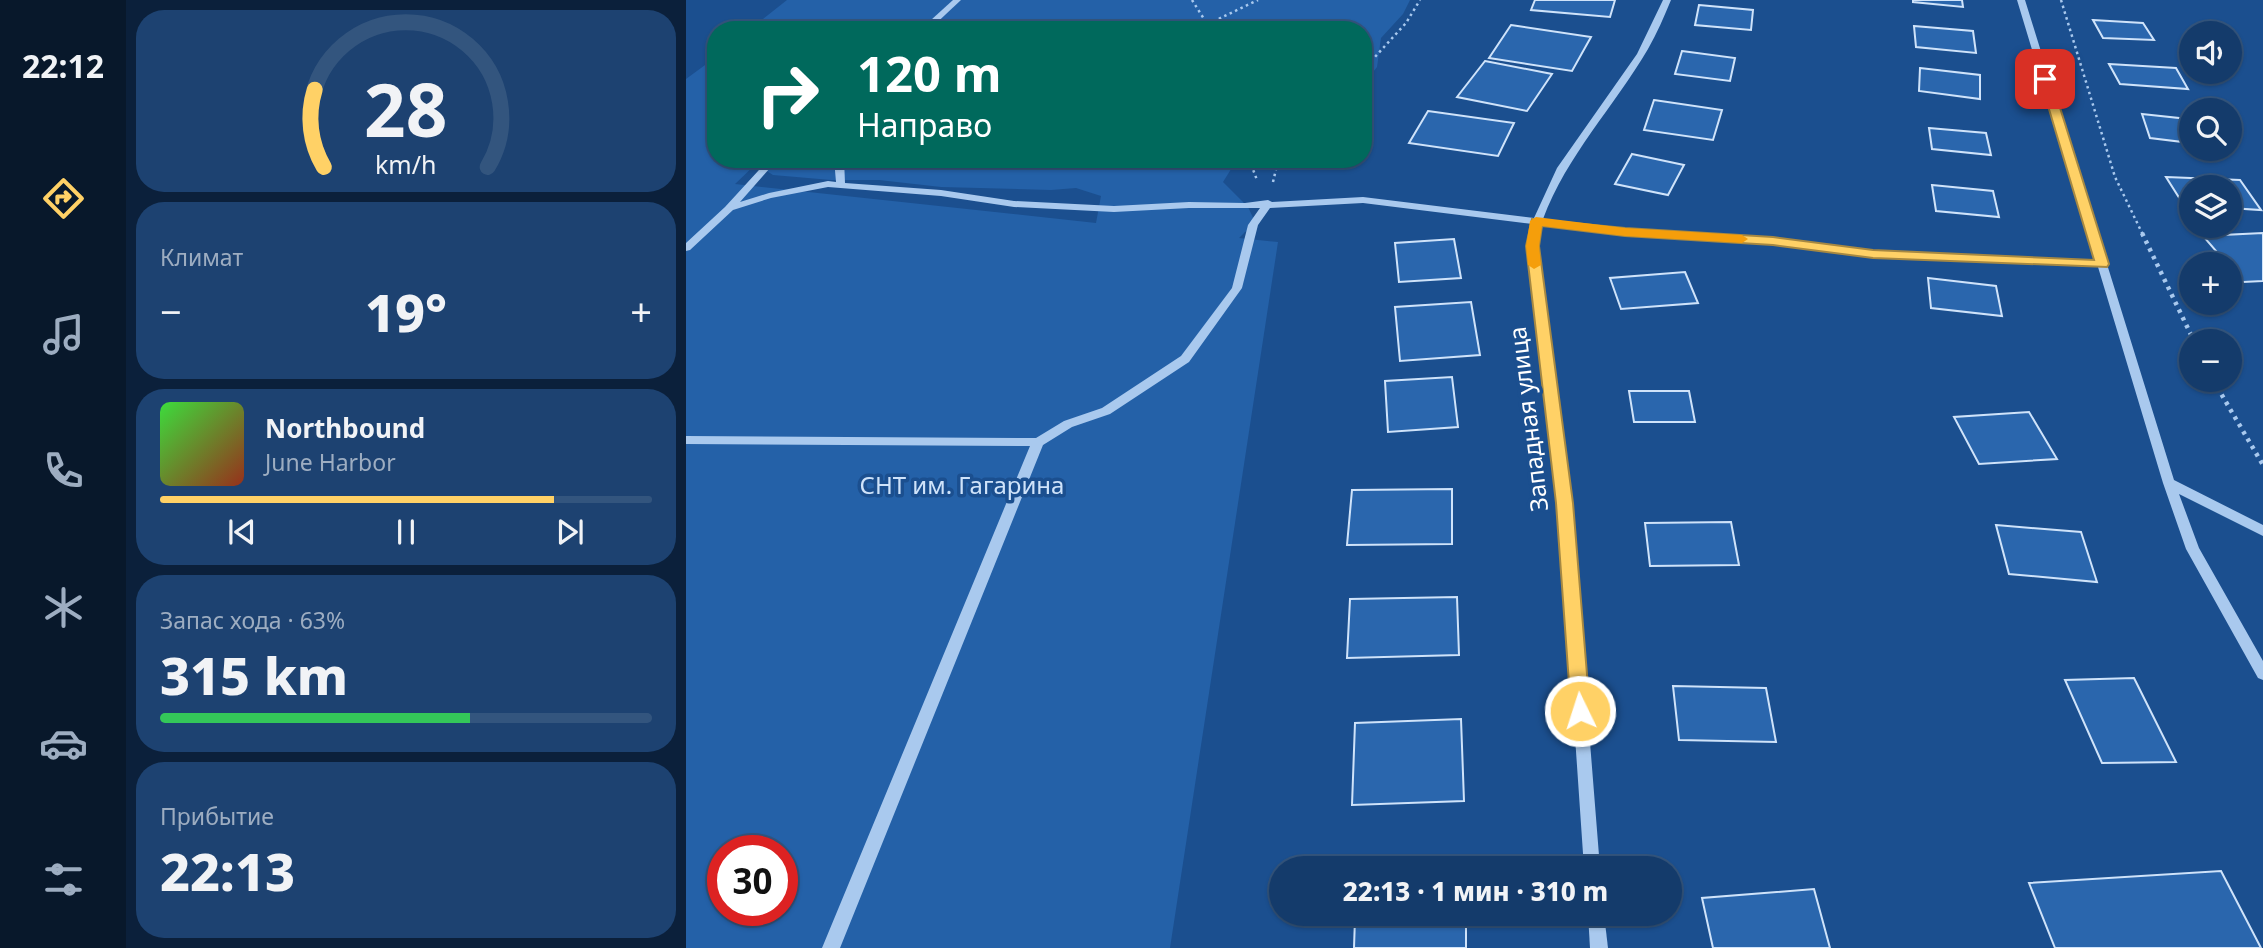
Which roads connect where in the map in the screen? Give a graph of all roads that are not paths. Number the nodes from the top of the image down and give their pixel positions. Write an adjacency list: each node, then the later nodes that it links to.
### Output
1 (957, 0): 4 (street)
2 (1667, 0): 10 (street, Западная улица)
3 (2021, 0): 12 (street)
4 (934, 21)
5 (766, 168): 9 (street)
6 (840, 168): 7 (lane)
7 (841, 185): 8 (street); 9 (street)
8 (1268, 203): 10 (street); 14 (street)
9 (730, 208): 11 (street)
10 (1536, 221): 12 (street); 18 (street, Западная улица)
11 (686, 248)
12 (2102, 264): 15 (street)
13 (686, 440): 14 (street)
14 (1038, 442): 20 (street)
15 (2169, 483): 16 (street); 17 (street)
16 (2263, 531)
17 (2263, 674)
18 (1591, 856)
19 (1597, 926): 21 (street)
20 (831, 948)
21 (1599, 948)

